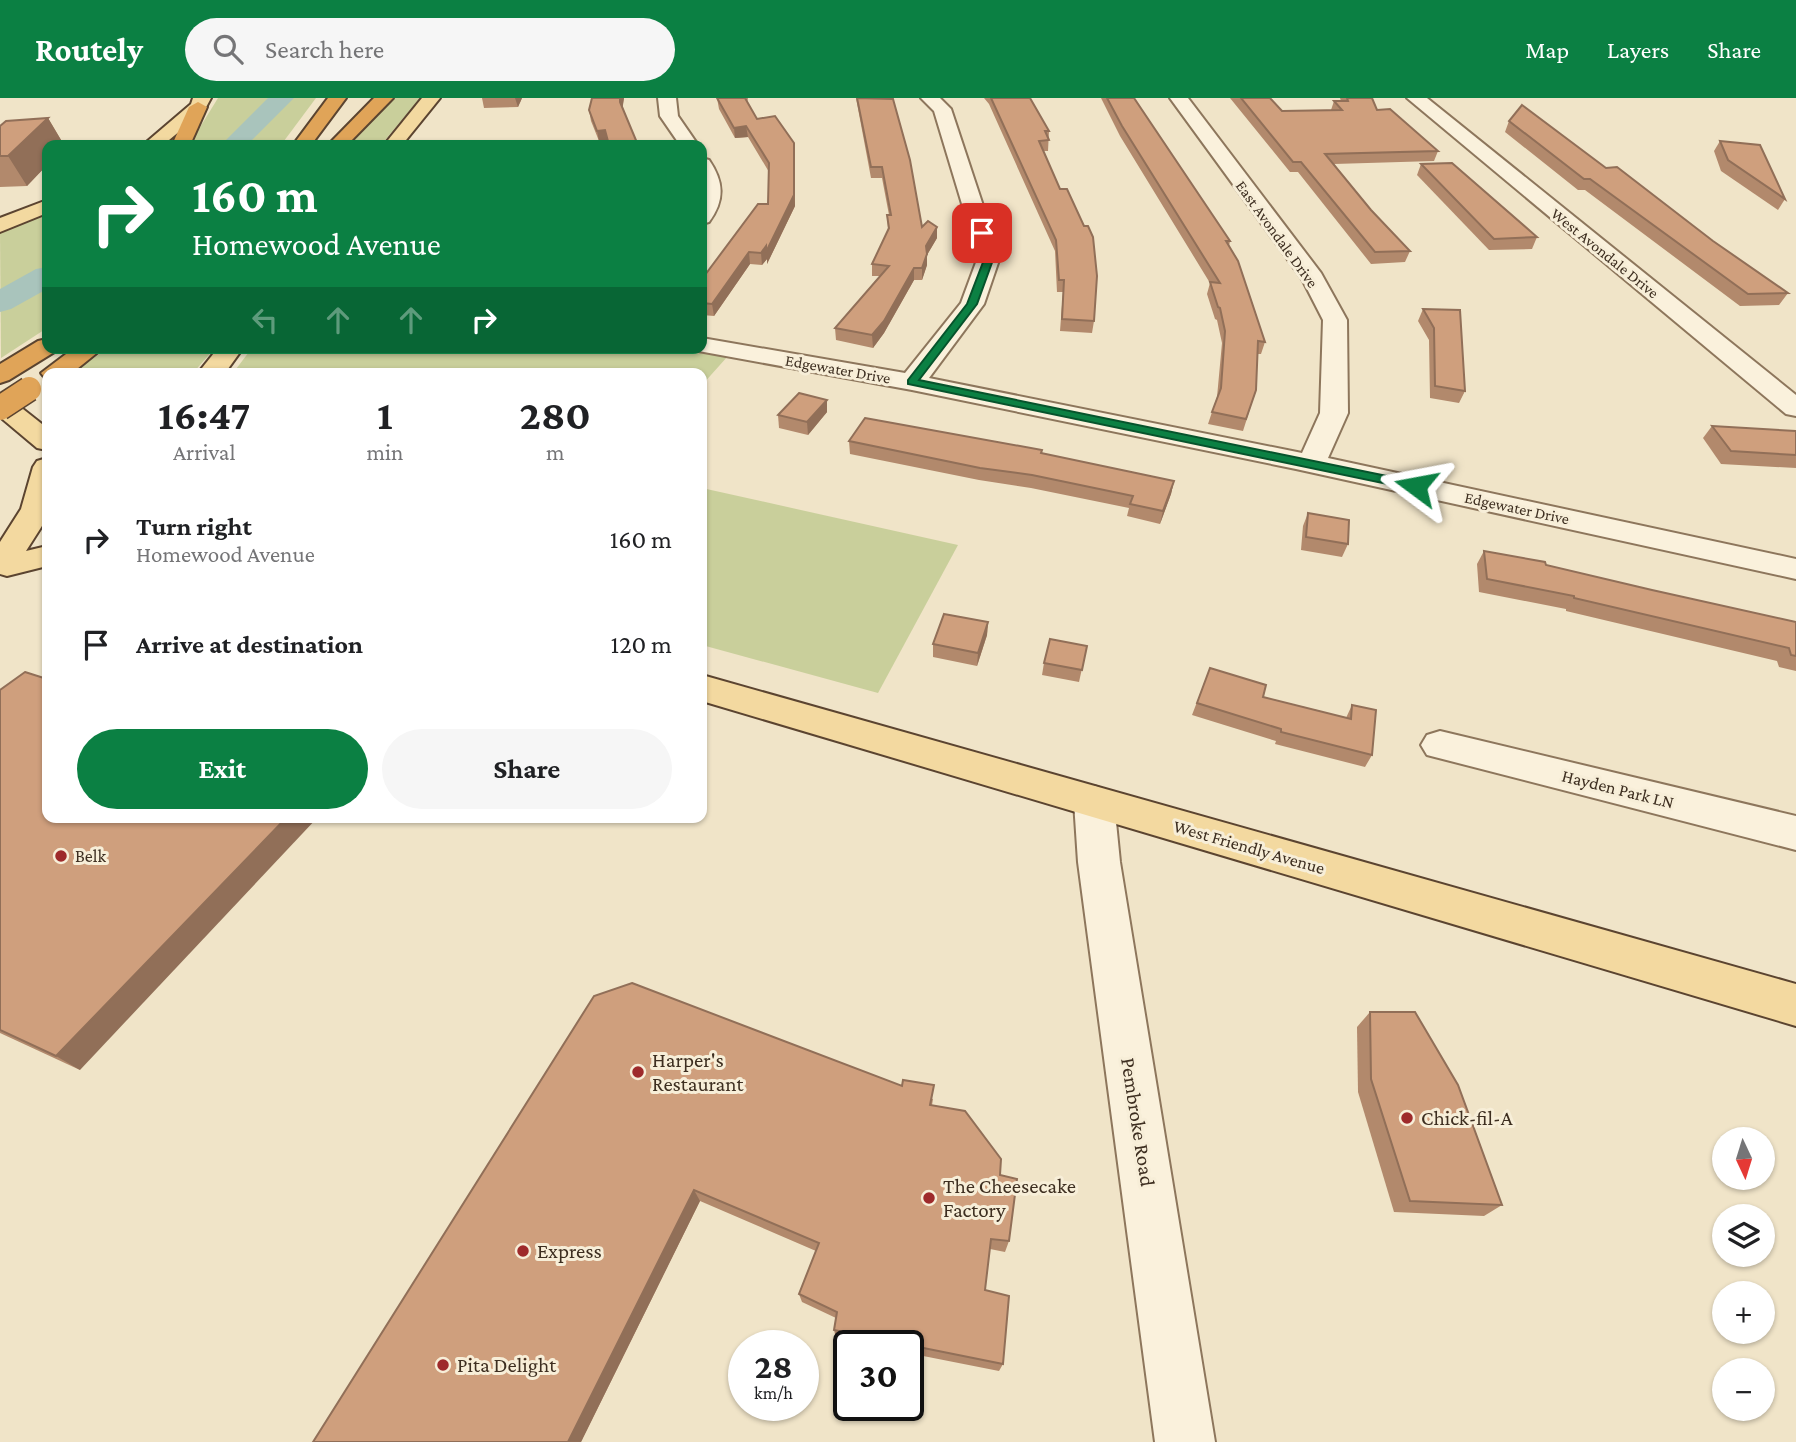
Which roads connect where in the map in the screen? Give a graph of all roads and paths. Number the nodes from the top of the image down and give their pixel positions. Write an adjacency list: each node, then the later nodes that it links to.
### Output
1 (337, 98): 12 (highway)
2 (363, 98): 13 (highway)
3 (384, 98): 14 (highway)
4 (431, 98): 15 (main road)
5 (667, 98): 16 (street)
6 (930, 98): 29 (street)
7 (1179, 98): 34 (street, East Avondale Drive)
8 (1416, 98): 32 (street, West Avondale Drive)
9 (200, 102): 10 (main road); 11 (highway)
10 (158, 140)
11 (183, 140)
12 (306, 140)
13 (338, 140)
14 (340, 140)
15 (397, 140)
16 (686, 140)
17 (707, 172): 19 (street)
18 (42, 208): 20 (main road)
19 (707, 210)
20 (0, 226)
21 (42, 344): 28 (highway)
22 (707, 346): 29 (street, Edgewater Drive)
23 (42, 349): 28 (highway)
24 (82, 354): 26 (highway)
25 (226, 354): 27 (main road)
26 (61, 368)
27 (215, 368)
28 (9, 369)
29 (912, 382): 34 (street, Edgewater Drive)
30 (38, 383): 31 (highway, bridge)
31 (0, 406): 33 (main road)
32 (1796, 408)
33 (42, 438)
34 (1312, 463): 39 (street, Edgewater Drive)
35 (42, 488): 38 (main road)
36 (42, 543): 38 (main road)
37 (42, 558): 38 (main road)
38 (4, 569)
39 (1796, 569)
40 (707, 689): 42 (main road, West Friendly Avenue)
41 (1440, 745): 43 (street, Hayden Park LN)
42 (1094, 802): 44 (main road, West Friendly Avenue); 45 (street, Pembroke Road)
43 (1796, 833)
44 (1796, 1004)
45 (1185, 1442)

